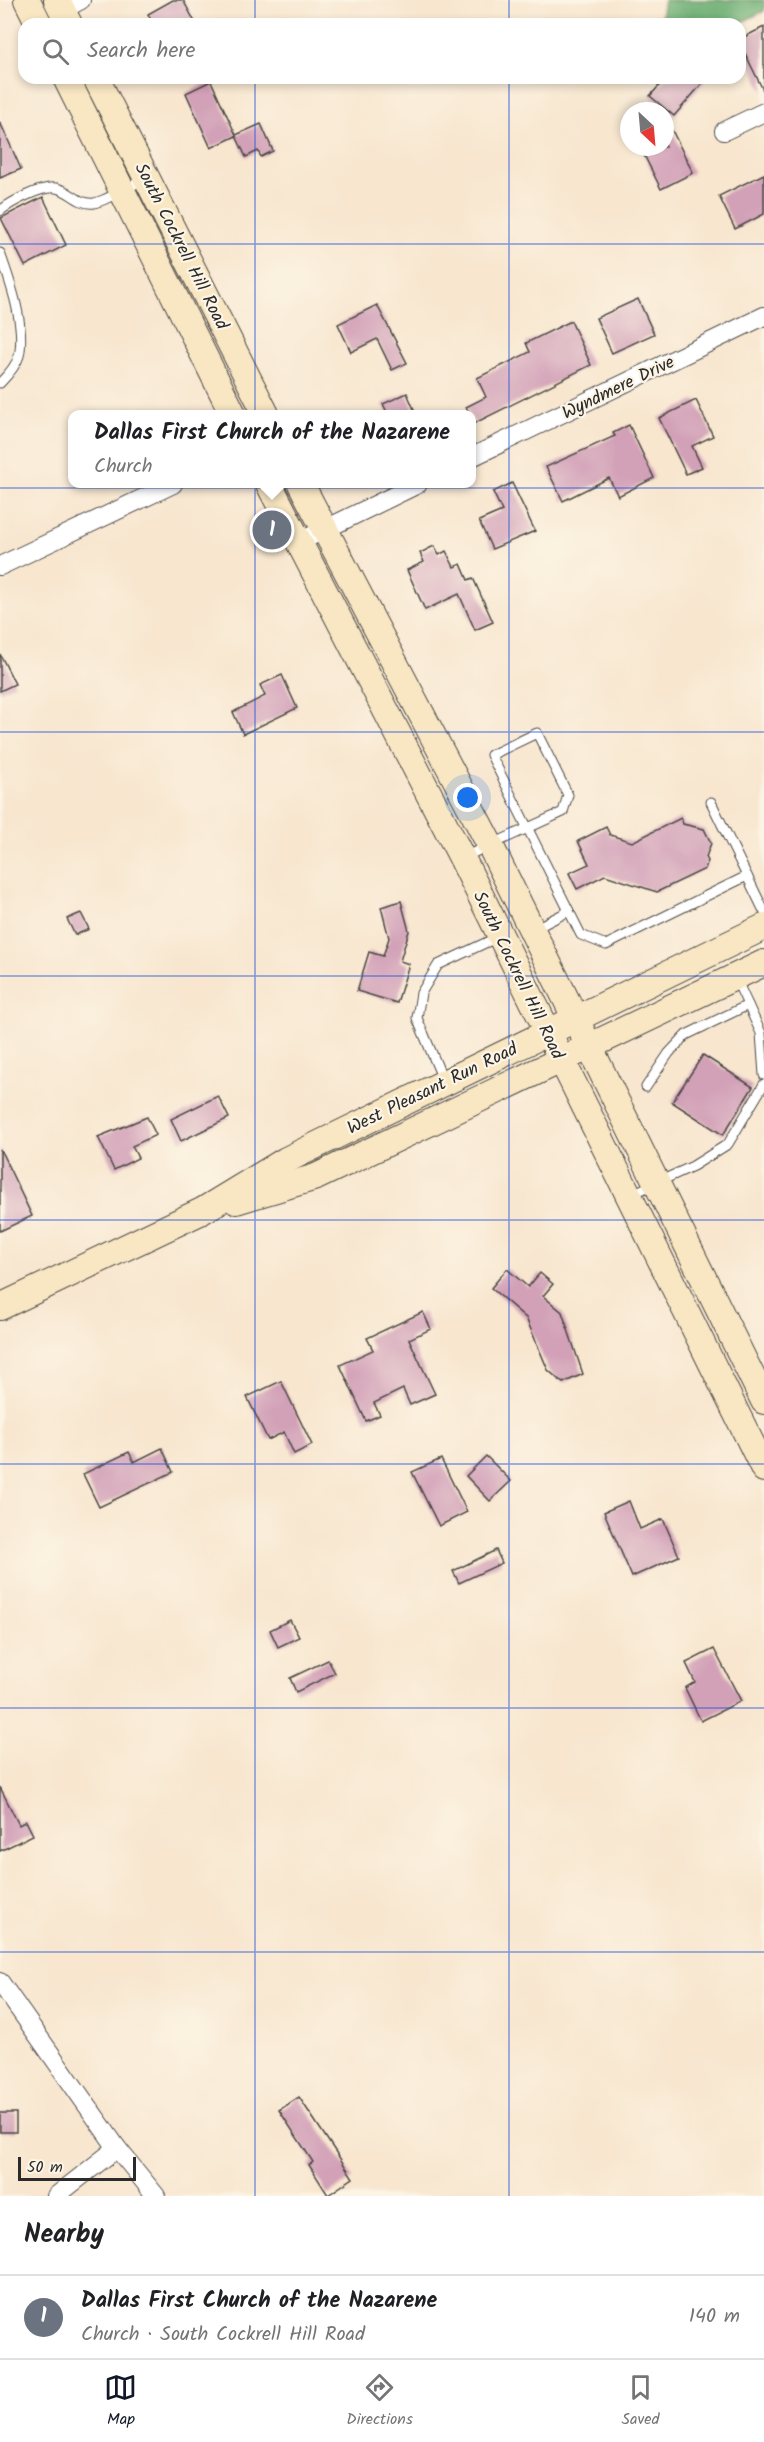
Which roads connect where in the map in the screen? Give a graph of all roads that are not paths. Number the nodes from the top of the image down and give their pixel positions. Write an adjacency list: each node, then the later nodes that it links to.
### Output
1 (27, 0): 2 (main road)
2 (36, 18)
3 (69, 84): 8 (main road, South Cockrell Hill Road)
4 (99, 84): 7 (main road, South Cockrell Hill Road)
5 (764, 112): 6 (street)
6 (724, 131)
7 (147, 178): 8 (lane); 14 (main road, South Cockrell Hill Road)
8 (122, 190): 9 (lane); 13 (main road, South Cockrell Hill Road)
9 (0, 211)
10 (0, 253): 12 (lane)
11 (764, 316): 15 (street, Wyndmere Drive)
12 (0, 383)
13 (231, 410)
14 (264, 410)
15 (476, 455)
16 (163, 488): 22 (street)
17 (272, 488): 21 (main road, South Cockrell Hill Road)
18 (304, 488): 20 (main road, South Cockrell Hill Road)
19 (408, 488): 20 (street)
20 (324, 529): 21 (street); 25 (main road, South Cockrell Hill Road)
21 (299, 542): 26 (main road, South Cockrell Hill Road)
22 (0, 566)
23 (711, 802): 27 (lane)
24 (528, 829): 24 (lane); 25 (lane); 28 (lane)
25 (490, 845): 26 (lane); 31 (main road, South Cockrell Hill Road)
26 (462, 858): 32 (main road, South Cockrell Hill Road)
27 (747, 876): 28 (lane); 29 (lane)
28 (569, 911): 31 (lane)
29 (764, 911)
30 (764, 927): 36 (main road, West Pleasant Run Road)
31 (533, 930): 36 (main road, South Cockrell Hill Road)
32 (500, 936): 37 (main road, South Cockrell Hill Road); 41 (lane)
33 (764, 963): 34 (main road, West Pleasant Run Road)
34 (735, 977): 35 (lane); 38 (main road, West Pleasant Run Road)
35 (748, 1005): 40 (lane); 43 (lane)
36 (576, 1017): 37 (main road, West Pleasant Run Road); 38 (main road, South Cockrell Hill Road)
37 (547, 1031): 39 (main road, South Cockrell Hill Road); 41 (main road, West Pleasant Run Road)
38 (591, 1047): 39 (main road, West Pleasant Run Road); 44 (main road, South Cockrell Hill Road)
39 (562, 1061): 45 (main road, South Cockrell Hill Road); 46 (main road, West Pleasant Run Road)
40 (764, 1075)
41 (444, 1082): 46 (main road, West Pleasant Run Road)
42 (764, 1084): 44 (lane)
43 (646, 1087)
44 (657, 1183): 45 (lane); 48 (main road, South Cockrell Hill Road)
45 (629, 1196): 49 (main road, South Cockrell Hill Road)
46 (202, 1211): 47 (main road, West Pleasant Run Road)
47 (0, 1306)
48 (764, 1401)
49 (764, 1469)
50 (0, 1982): 51 (street)
51 (117, 2148): 52 (street); 53 (street)
52 (56, 2196)
53 (156, 2196)

